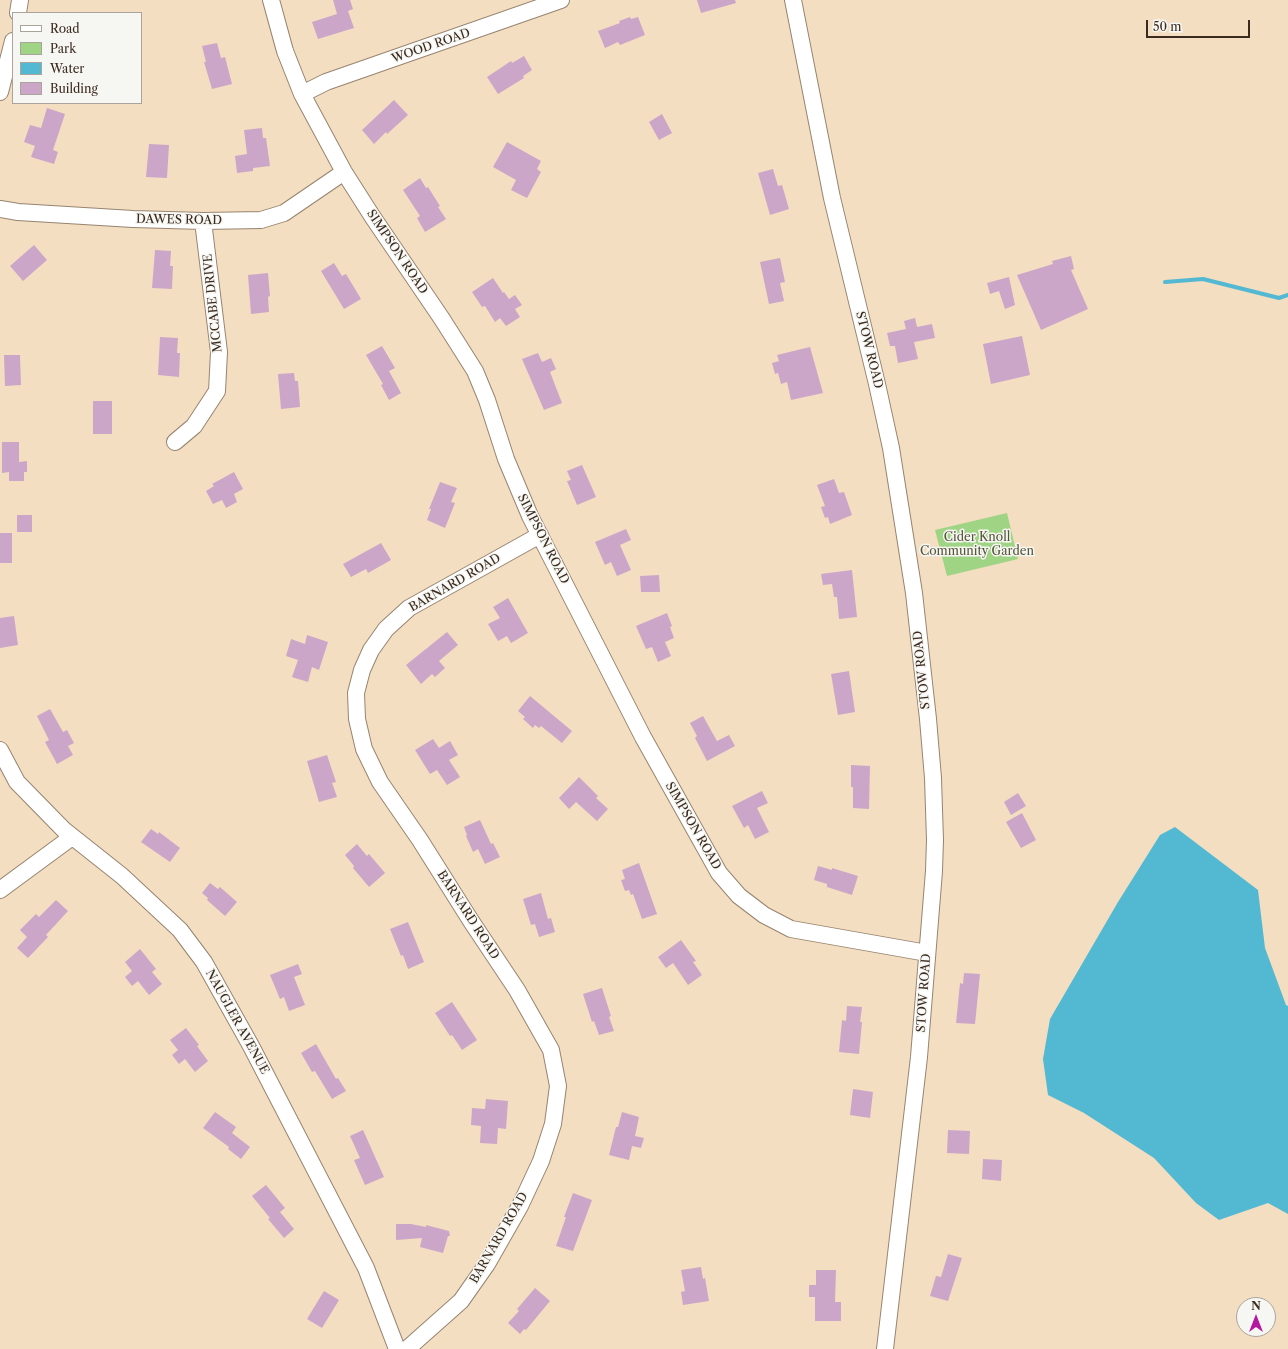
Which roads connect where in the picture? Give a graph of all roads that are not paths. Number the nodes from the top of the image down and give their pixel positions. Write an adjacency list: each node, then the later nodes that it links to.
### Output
1 (20, 0): 6 (street)
2 (271, 0): 9 (street, SIMPSON ROAD)
3 (561, 0): 5 (street, WOOD ROAD)
4 (793, 0): 18 (street, STOW ROAD)
5 (539, 4): 9 (street, WOOD ROAD)
6 (18, 12)
7 (12, 45): 8 (street)
8 (0, 92)
9 (302, 94): 10 (street, SIMPSON ROAD)
10 (344, 172): 12 (street, DAWES ROAD); 14 (street, SIMPSON ROAD)
11 (0, 209): 12 (street, DAWES ROAD)
12 (203, 221): 13 (street, MCCABE DRIVE)
13 (175, 442)
14 (540, 535): 18 (street, SIMPSON ROAD); 20 (street, BARNARD ROAD)
15 (0, 750): 16 (street, NAUGLER AVENUE)
16 (72, 837): 17 (street); 19 (street, NAUGLER AVENUE)
17 (0, 890)
18 (927, 953): 21 (street, STOW ROAD)
19 (397, 1349)
20 (407, 1349)
21 (885, 1349)

